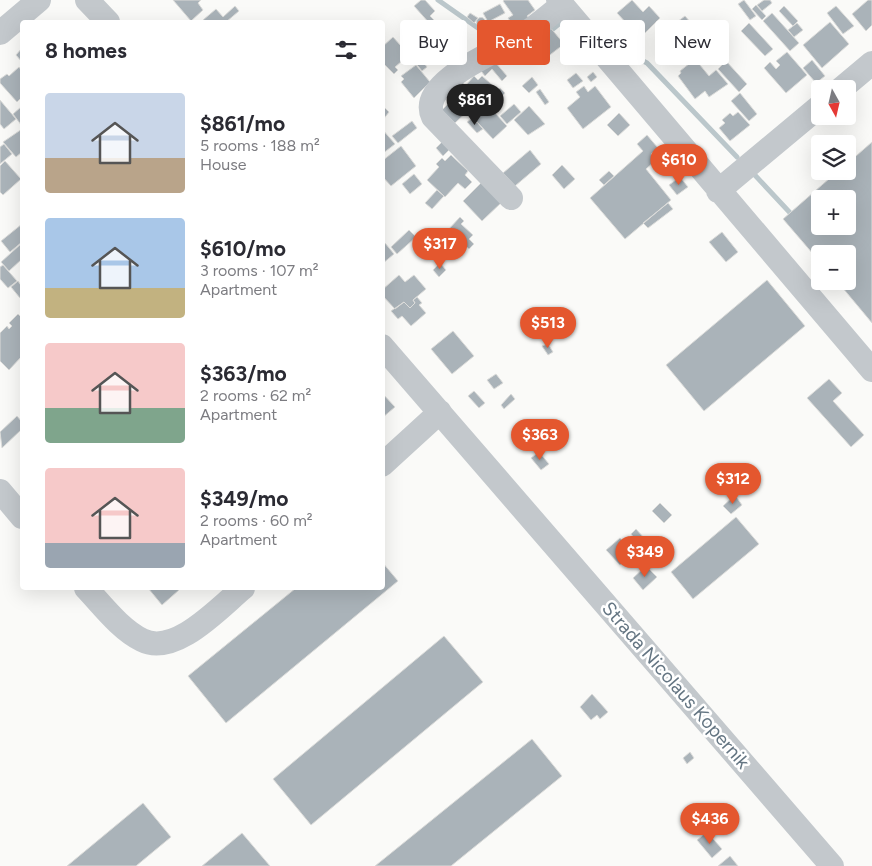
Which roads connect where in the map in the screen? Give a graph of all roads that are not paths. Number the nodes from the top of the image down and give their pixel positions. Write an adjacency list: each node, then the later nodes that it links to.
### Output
1 (39, 0): 5 (street)
2 (87, 0): 4 (street)
3 (560, 2): 9 (street); 10 (street)
4 (106, 20)
5 (0, 34)
6 (872, 63): 7 (street)
7 (852, 80)
8 (811, 114): 9 (street)
9 (718, 191): 12 (street)
10 (511, 198)
11 (385, 349): 13 (street, Strada Nicolaus Kopernik)
12 (872, 370)
13 (440, 412): 14 (street); 19 (street, Strada Nicolaus Kopernik)
14 (385, 463)
15 (0, 491): 16 (street)
16 (20, 514)
17 (88, 590): 18 (street)
18 (241, 590)
19 (832, 866)

